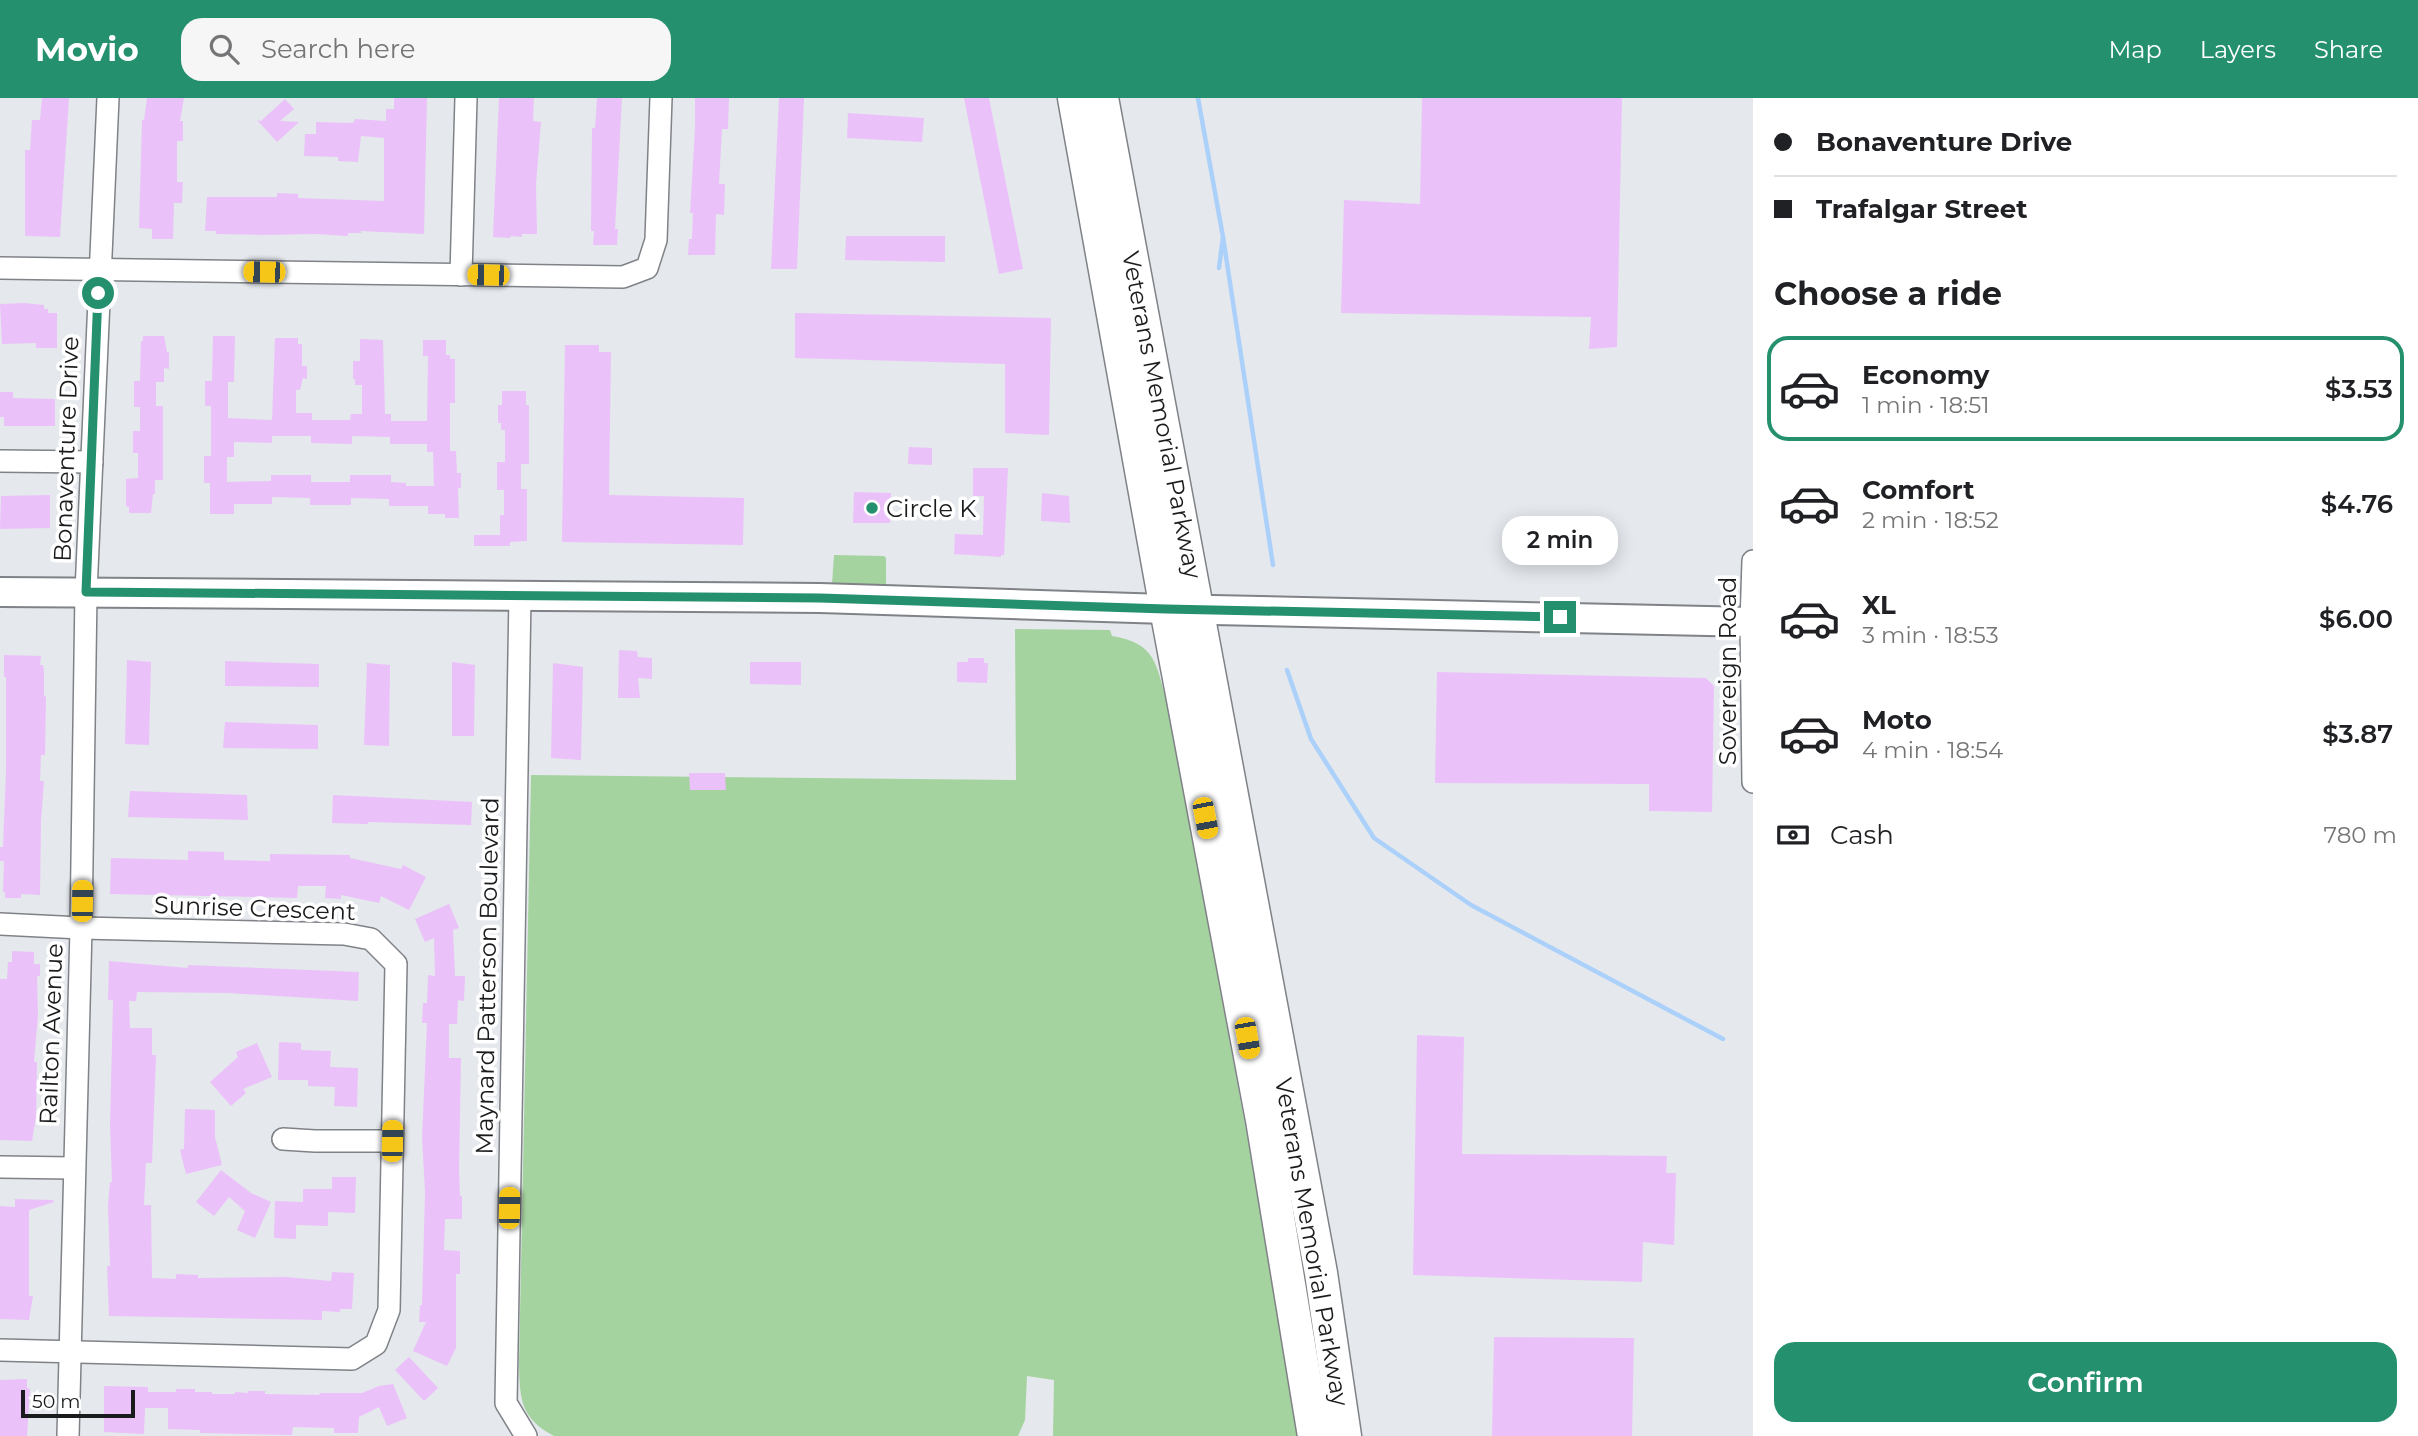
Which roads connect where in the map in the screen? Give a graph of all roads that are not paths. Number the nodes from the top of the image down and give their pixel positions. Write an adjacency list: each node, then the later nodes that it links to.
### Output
1 (108, 98): 7 (street, Bonaventure Drive)
2 (466, 98): 8 (street)
3 (661, 98): 8 (street)
4 (1074, 98): 16 (highway, Veterans Memorial Parkway)
5 (1102, 98): 15 (highway, Veterans Memorial Parkway)
6 (0, 268): 7 (street)
7 (99, 269): 8 (street); 10 (street, Bonaventure Drive)
8 (461, 275)
9 (0, 461): 10 (street)
10 (92, 462): 13 (street, Bonaventure Drive)
11 (1753, 561): 17 (street, Sovereign Road)
12 (0, 592): 13 (main road)
13 (86, 592): 14 (main road); 20 (street, Railton Avenue)
14 (520, 596): 16 (main road); 28 (street, Maynard Patterson Boulevard)
15 (1198, 608): 16 (main road); 17 (main road); 30 (highway, Veterans Memorial Parkway)
16 (1166, 609): 29 (highway, Veterans Memorial Parkway)
17 (1752, 622): 18 (street, Sovereign Road)
18 (1753, 782)
19 (0, 924): 20 (street, Sunrise Crescent)
20 (81, 928): 22 (street, Sunrise Crescent); 24 (street, Railton Avenue)
21 (283, 1139): 22 (street)
22 (392, 1141): 26 (street, Sunrise Crescent)
23 (0, 1167): 24 (street)
24 (73, 1168): 26 (street, Railton Avenue)
25 (0, 1350): 26 (street, Sunrise Crescent)
26 (70, 1350): 27 (street, Railton Avenue)
27 (68, 1436)
28 (526, 1436)
29 (1314, 1436)
30 (1345, 1436)

